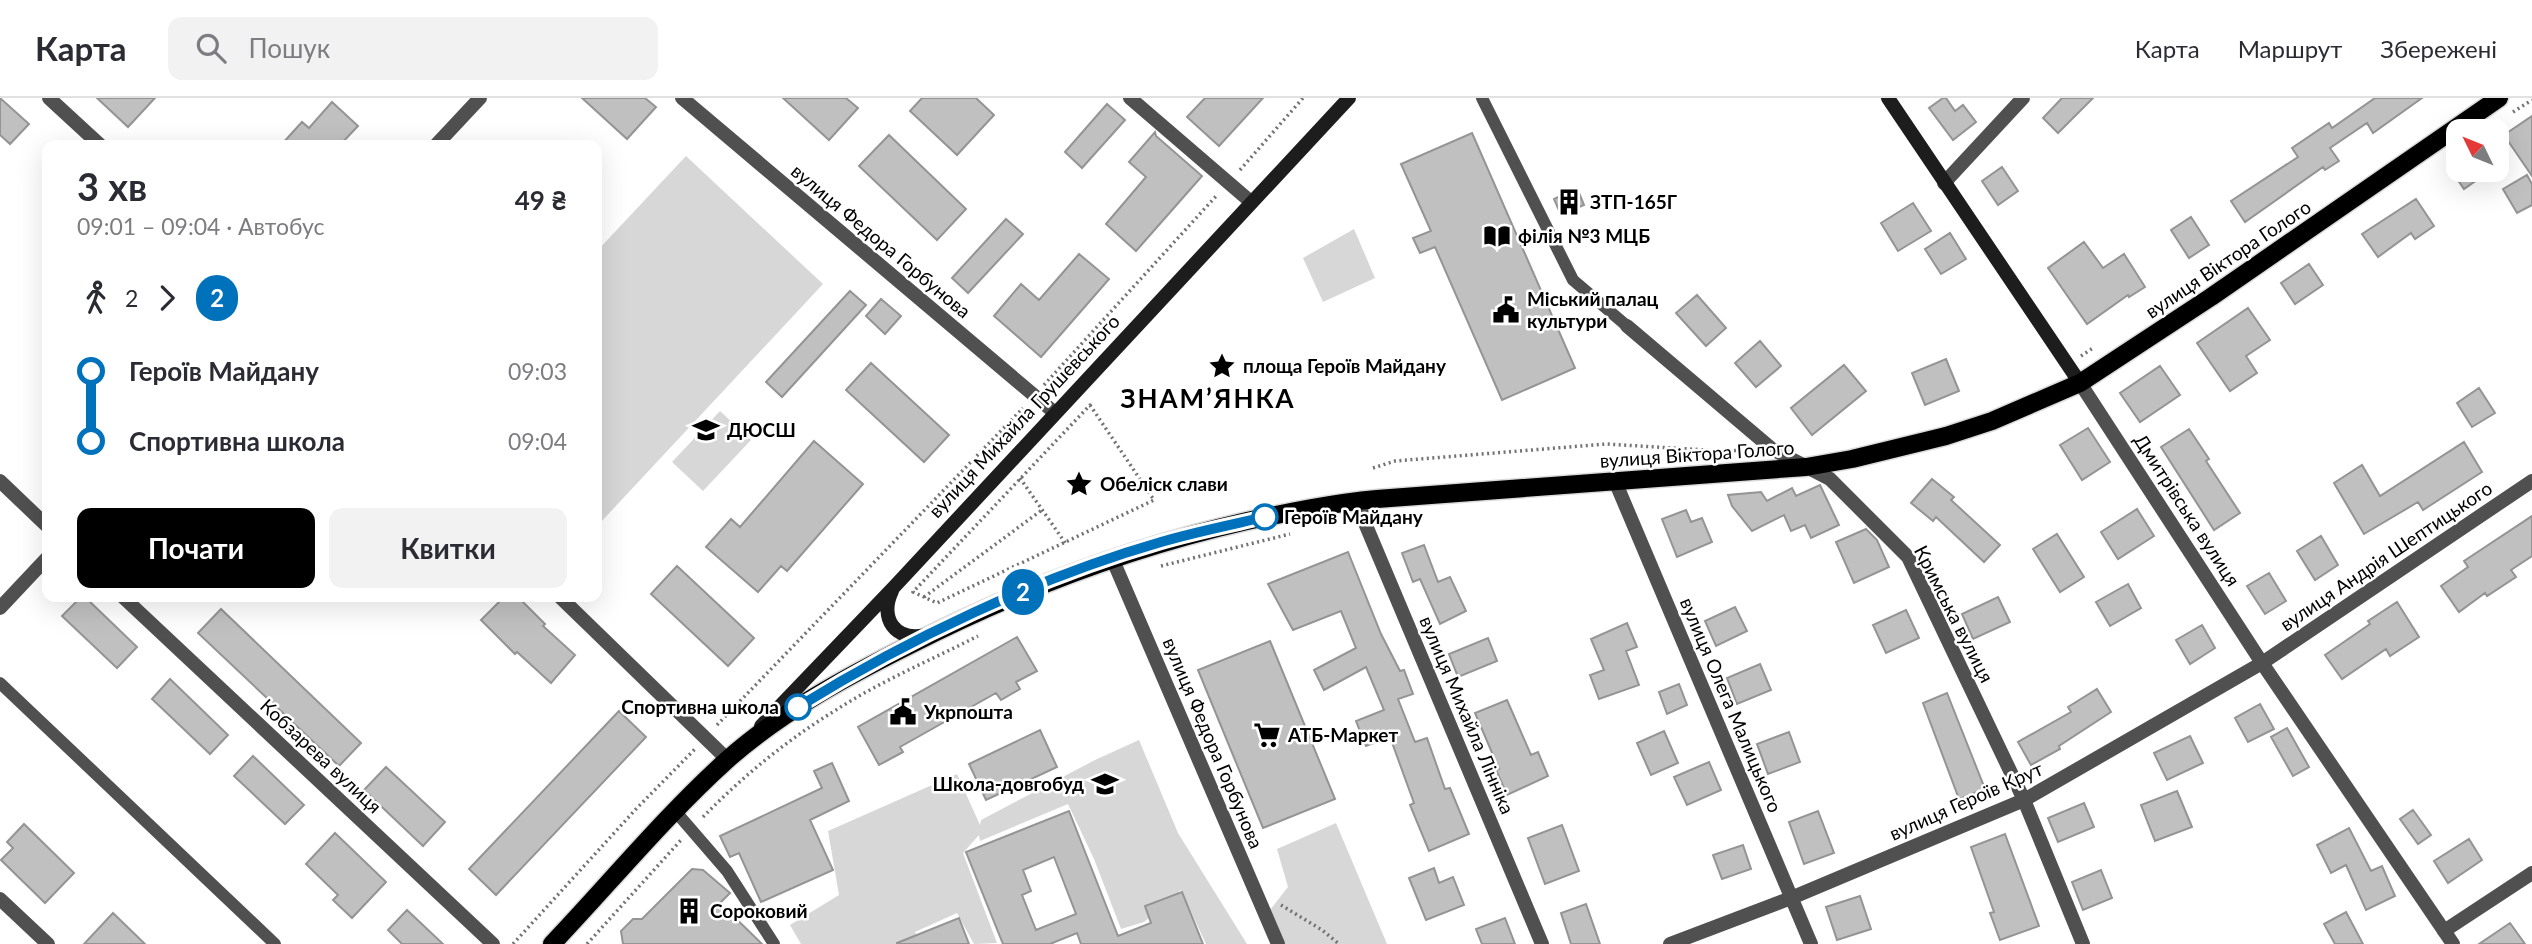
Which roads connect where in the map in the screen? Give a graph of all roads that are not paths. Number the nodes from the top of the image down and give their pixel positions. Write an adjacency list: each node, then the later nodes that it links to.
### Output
1 (49, 98): 10 (street)
2 (480, 98): 11 (street)
3 (682, 98): 16 (street, вулиця Федора Горбунова)
4 (1349, 98): 13 (main road, вулиця Михайла Грушевського)
5 (1482, 98): 14 (lane)
6 (1888, 98): 12 (main road, Дмитрівська вулиця)
7 (2023, 98): 12 (street)
8 (2499, 98): 15 (main road, вулиця Віктора Голого)
9 (1133, 99): 13 (street)
10 (95, 140)
11 (441, 140)
12 (1944, 183): 15 (main road, Дмитрівська вулиця)
13 (1251, 202): 16 (main road, вулиця Михайла Грушевського)
14 (1626, 326): 17 (street, Кримська вулиця)
15 (2081, 383): 17 (main road, вулиця Віктора Голого); 30 (street, Дмитрівська вулиця)
16 (1055, 413): 25 (main road, вулиця Михайла Грушевського)
17 (1806, 467): 19 (main road, вулиця Віктора Голого); 34 (street, Кримська вулиця)
18 (0, 481): 22 (street)
19 (1615, 481): 21 (main road, вулиця Віктора Голого); 37 (street, вулиця Олега Малицького)
20 (2532, 481): 30 (street, вулиця Андрія Шептицького)
21 (1360, 500): 23 (main road, вулиця Віктора Голого); 46 (street, вулиця Михайла Лінніка)
22 (42, 521)
23 (1112, 558): 29 (main road, вулиця Віктора Голого); 45 (street, вулиця Федора Горбунова)
24 (42, 563): 28 (street)
25 (895, 586): 29 (main road); 33 (main road, вулиця Михайла Грушевського)
26 (128, 602): 42 (street, Кобзарева вулиця)
27 (565, 602): 33 (street)
28 (0, 608)
29 (934, 633): 32 (main road, вулиця Віктора Голого)
30 (2262, 663): 34 (street, вулиця Героїв Крут); 39 (street, Дмитрівська вулиця)
31 (0, 683): 41 (lane)
32 (832, 687): 33 (main road, вулиця Михайла Грушевського)
33 (728, 760): 35 (main road, вулиця Михайла Грушевського)
34 (2024, 800): 37 (street, вулиця Героїв Крут); 49 (street, Кримська вулиця)
35 (676, 811): 43 (main road, вулиця Михайла Грушевського); 44 (lane)
36 (2532, 873): 39 (street)
37 (1791, 898): 47 (street, вулиця Героїв Крут); 48 (street, вулиця Олега Малицького)
38 (0, 899): 40 (street)
39 (2444, 931): 50 (street, Дмитрівська вулиця)
40 (48, 944)
41 (275, 944)
42 (493, 944)
43 (552, 944)
44 (775, 944)
45 (1278, 944)
46 (1542, 944)
47 (1670, 944)
48 (1811, 944)
49 (2082, 944)
50 (2453, 944)

